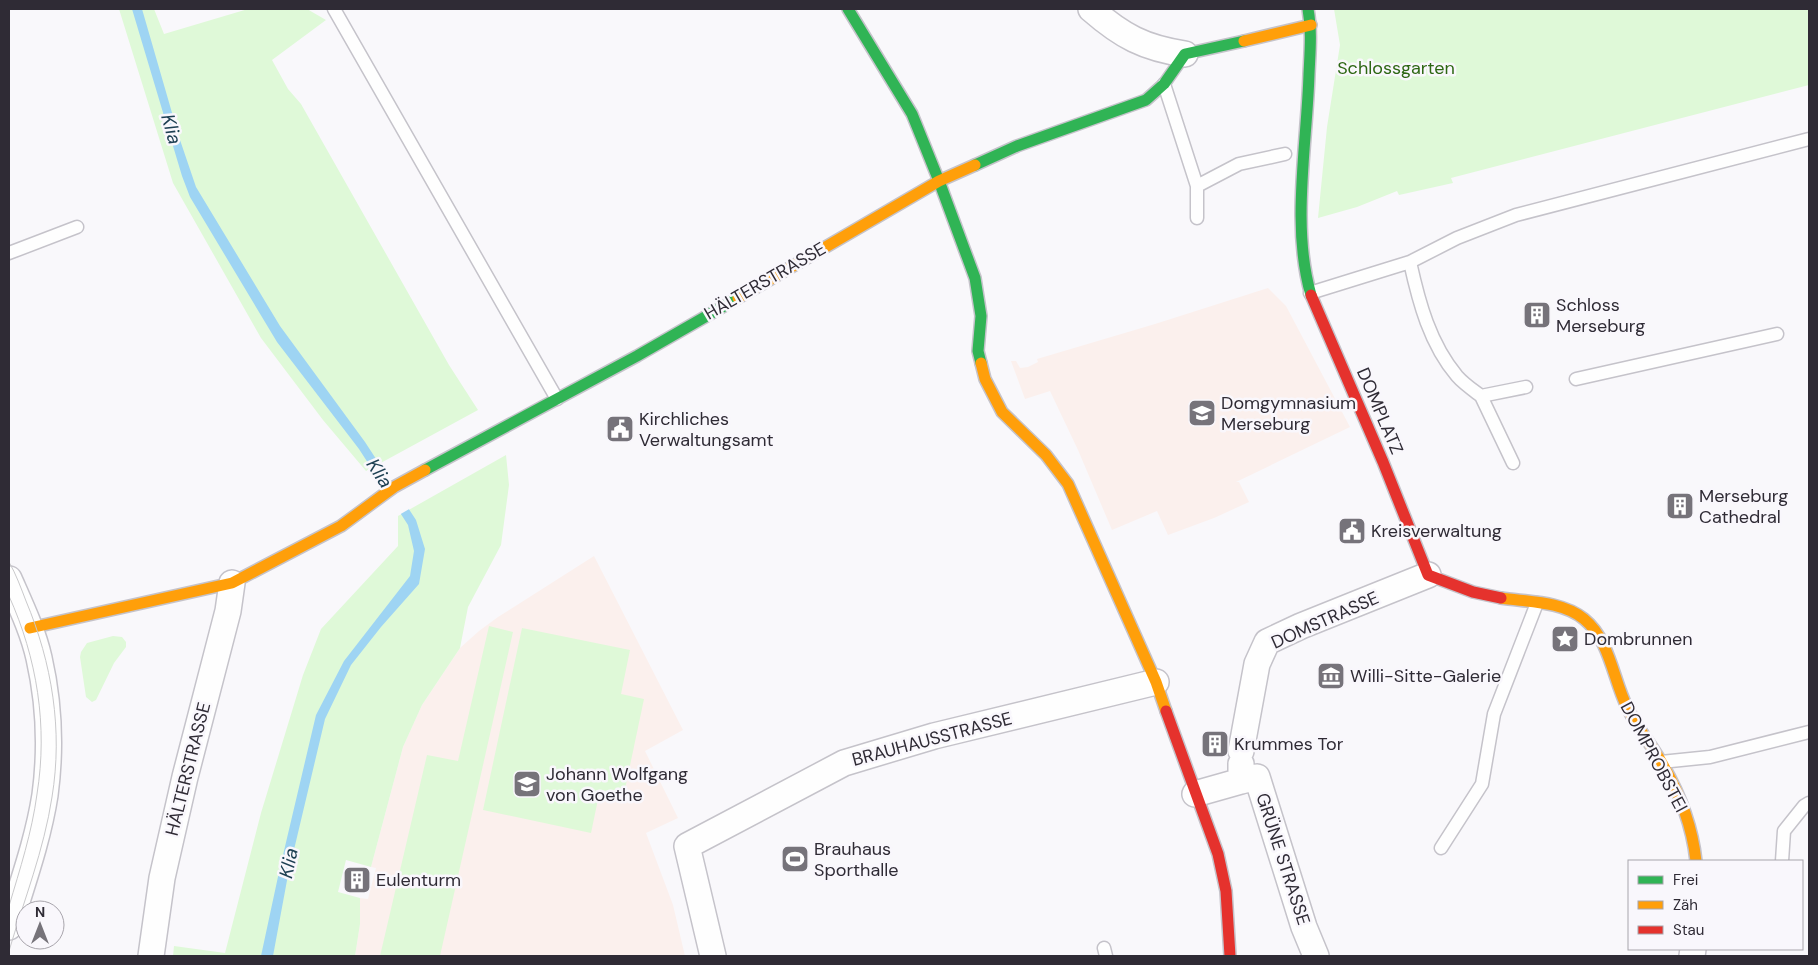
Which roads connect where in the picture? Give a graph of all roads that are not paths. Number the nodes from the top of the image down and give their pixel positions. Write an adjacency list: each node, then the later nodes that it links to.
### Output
1 (334, 9): 21 (lane)
2 (848, 9): 10 (street)
3 (1091, 9): 6 (street)
4 (1308, 9): 5 (street, DOMPLATZ)
5 (1311, 25): 6 (street); 16 (street, DOMPLATZ)
6 (1185, 54): 7 (street, HÄLTERSTRASSE)
7 (1164, 84): 10 (street, HÄLTERSTRASSE); 11 (lane)
8 (1809, 139): 15 (lane)
9 (1284, 154): 11 (lane)
10 (940, 181): 21 (street, HÄLTERSTRASSE); 28 (street)
11 (1197, 186): 12 (lane)
12 (1197, 218)
13 (78, 227): 14 (lane)
14 (9, 254)
15 (1410, 262): 16 (lane); 20 (lane)
16 (1310, 293): 23 (street, DOMPLATZ)
17 (1777, 334): 18 (lane)
18 (1576, 379)
19 (1526, 387): 20 (lane)
20 (1481, 396): 22 (lane)
21 (557, 399): 25 (street, HÄLTERSTRASSE)
22 (1514, 463)
23 (1428, 575): 26 (street); 31 (street, DOMSTRASSE)
24 (9, 579): 27 (street)
25 (232, 583): 27 (street, HÄLTERSTRASSE); 39 (street, HÄLTERSTRASSE)
26 (1537, 602): 30 (street, DOMPROBSTEI); 34 (lane)
27 (30, 628): 37 (street)
28 (1156, 682): 32 (street); 40 (street, BRAUHAUSSTRASSE)
29 (1809, 732): 30 (lane)
30 (1661, 762): 35 (street, DOMPROBSTEI)
31 (1241, 764): 32 (street); 42 (street, GRÜNE STRASSE)
32 (1195, 794): 41 (street)
33 (1809, 803): 36 (lane)
34 (1441, 848)
35 (1696, 860)
36 (1782, 860)
37 (17, 873): 38 (street)
38 (9, 927)
39 (151, 956)
40 (713, 956)
41 (1230, 956)
42 (1316, 956)

